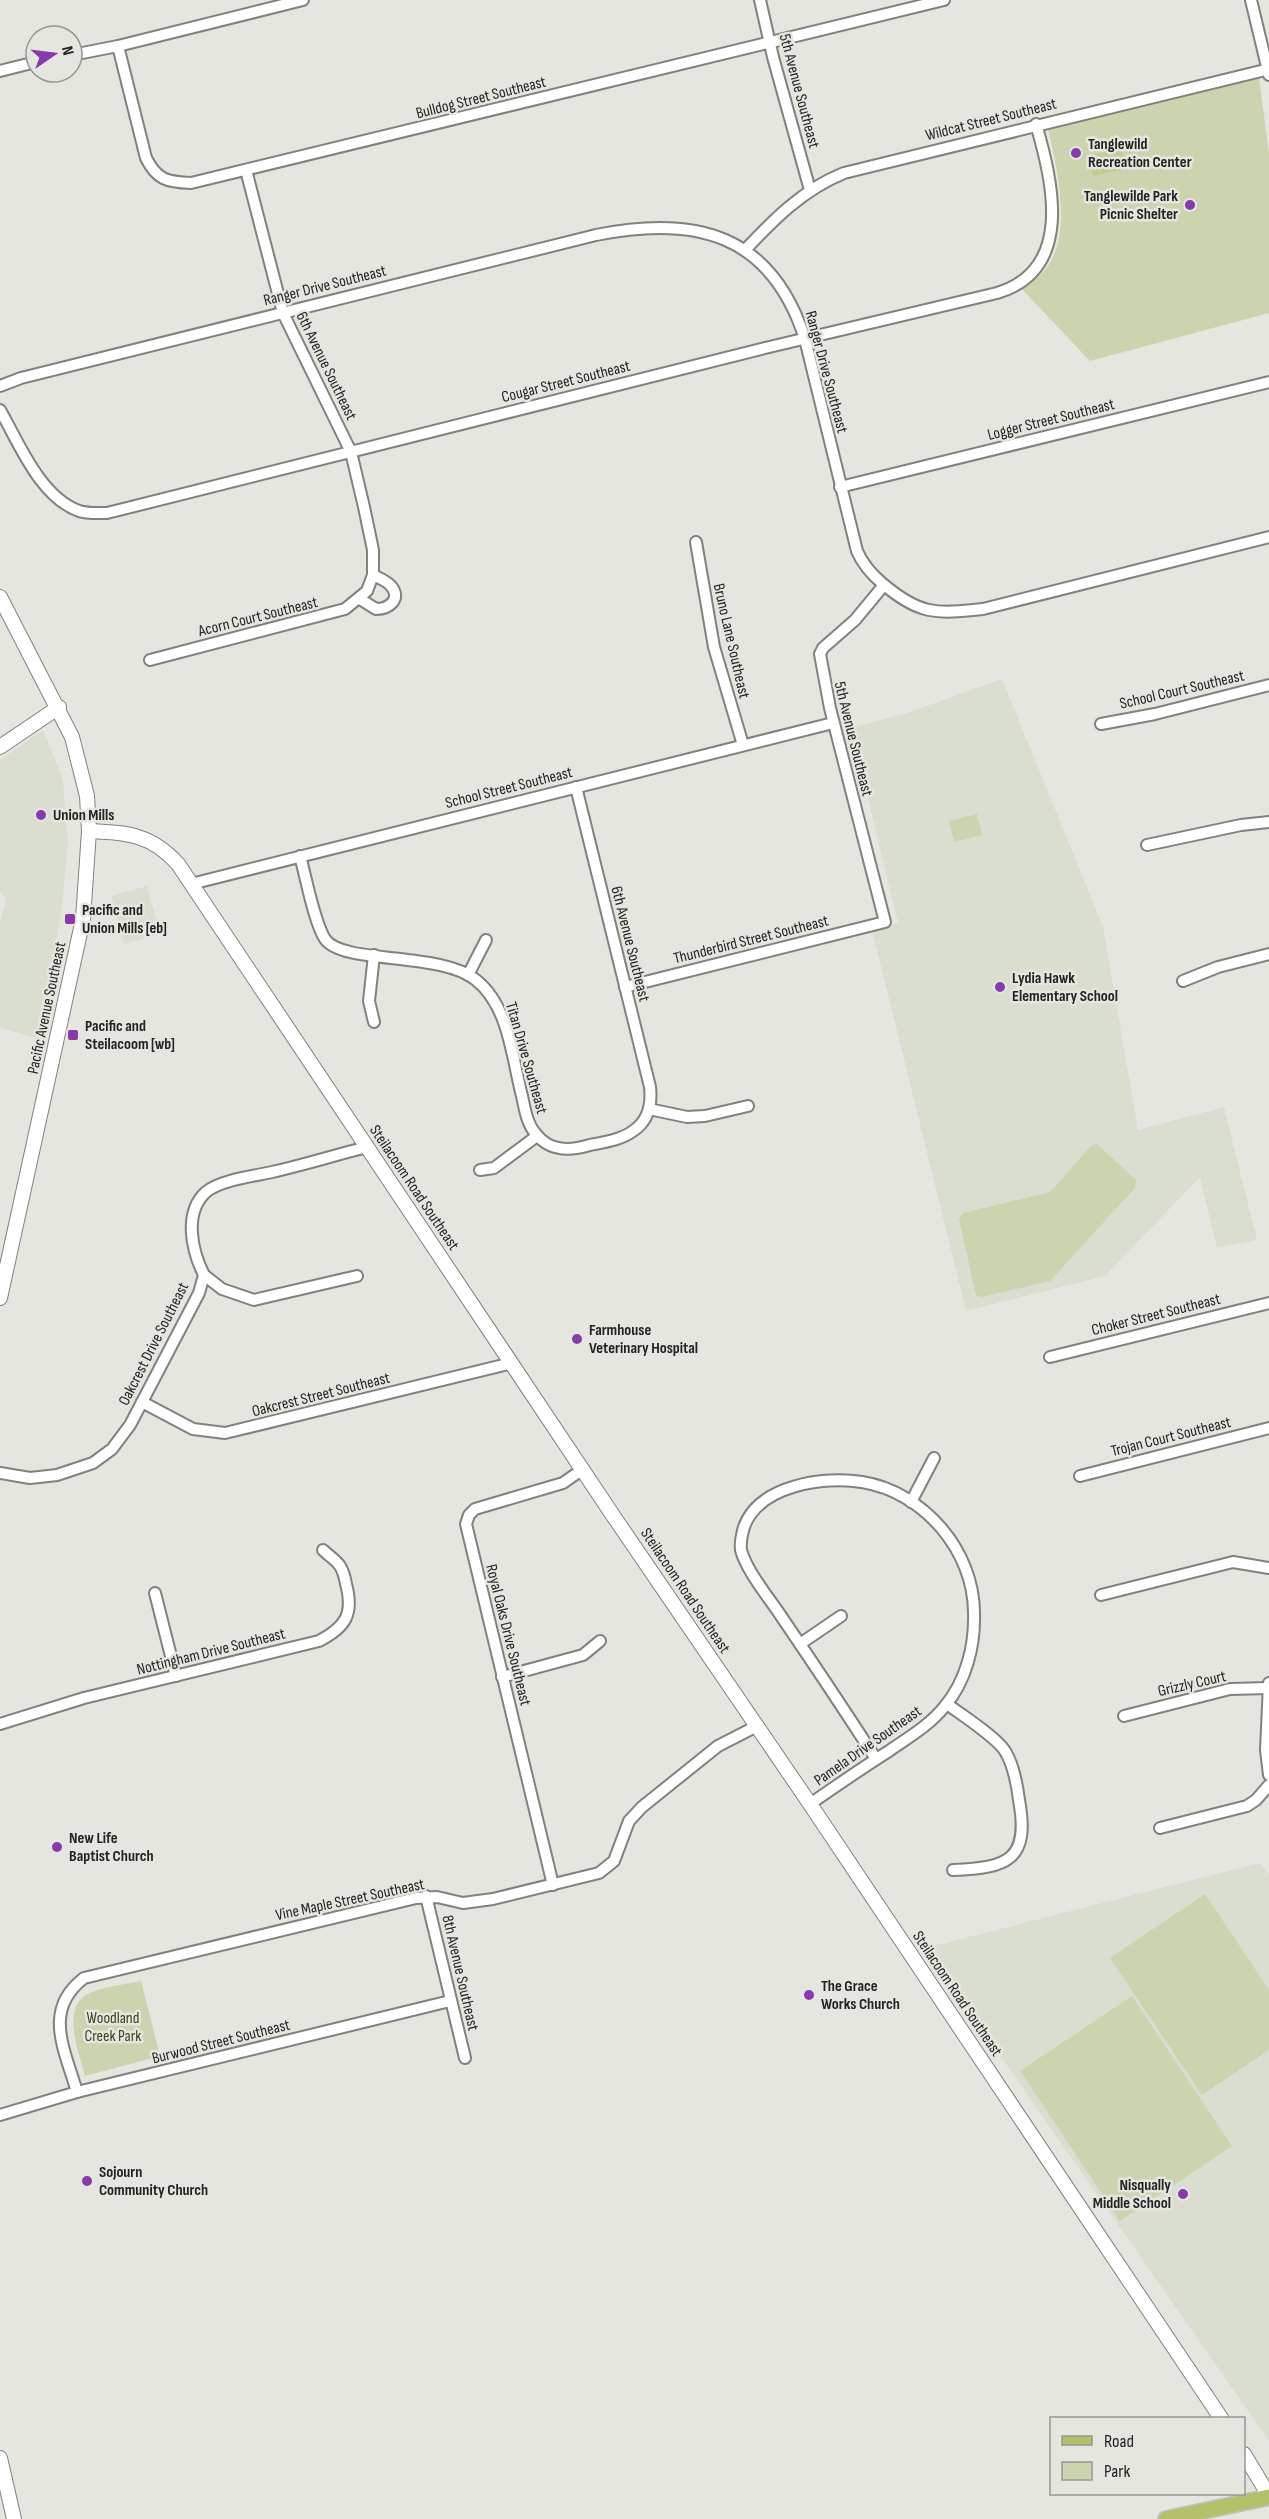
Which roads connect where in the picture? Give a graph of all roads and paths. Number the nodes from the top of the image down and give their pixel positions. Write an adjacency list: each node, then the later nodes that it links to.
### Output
1 (303, 0): 7 (street)
2 (760, 0): 6 (street, 5th Avenue Southeast)
3 (944, 0): 5 (street, Bulldog Street Southeast)
4 (1251, 0): 11 (street)
5 (909, 4): 6 (street, Bulldog Street Southeast)
6 (770, 43): 13 (street, Bulldog Street Southeast); 14 (street, 5th Avenue Southeast)
7 (118, 46): 8 (street); 13 (street, Bulldog Street Southeast)
8 (84, 53)
9 (24, 65): 10 (street)
10 (0, 71)
11 (1269, 71): 12 (street, Wildcat Street Southeast)
12 (1036, 124): 14 (street, Wildcat Street Southeast); 17 (street, Cougar Street Southeast)
13 (246, 170): 16 (street, 6th Avenue Southeast)
14 (810, 190): 15 (street, Wildcat Street Southeast)
15 (745, 250): 16 (street, Ranger Drive Southeast); 17 (street, Ranger Drive Southeast)
16 (283, 313): 19 (street, Ranger Drive Southeast); 21 (street, 6th Avenue Southeast)
17 (805, 339): 21 (street, Cougar Street Southeast); 22 (street, Ranger Drive Southeast)
18 (1269, 382): 22 (street, Logger Street Southeast)
19 (0, 386)
20 (0, 410): 21 (street, Cougar Street Southeast)
21 (351, 452): 25 (street, 6th Avenue Southeast)
22 (840, 488): 26 (street, Ranger Drive Southeast)
23 (1269, 537): 26 (street, Ranger Drive Southeast)
24 (696, 542): 34 (street, Bruno Lane Southeast)
25 (373, 575): 27 (street, 6th Avenue Southeast); 27 (street)
26 (884, 585): 32 (street, 5th Avenue Southeast)
27 (364, 595): 29 (street, Acorn Court Southeast)
28 (0, 597): 31 (street, Pacific Avenue Southeast)
29 (150, 660)
30 (1269, 685): 33 (street, School Court Southeast)
31 (58, 706): 35 (street); 38 (street, Pacific Avenue Southeast)
32 (833, 723): 34 (street, School Street Southeast); 42 (street, 5th Avenue Southeast)
33 (1101, 724)
34 (742, 745): 36 (street, School Street Southeast)
35 (0, 747)
36 (576, 787): 40 (street, School Street Southeast); 48 (street, 6th Avenue Southeast)
37 (1269, 822): 39 (street)
38 (89, 831): 41 (street, Steilacoom Road Southeast); 57 (street, Pacific Avenue Southeast)
39 (1147, 845)
40 (300, 856): 41 (street, School Street Southeast); 45 (street, Titan Drive Southeast)
41 (191, 884): 53 (street, Steilacoom Road Southeast)
42 (885, 922): 48 (street, Thunderbird Street Southeast)
43 (486, 940): 46 (street)
44 (1269, 954): 47 (street)
45 (374, 955): 46 (street, Titan Drive Southeast); 49 (street)
46 (468, 975): 52 (street, Titan Drive Southeast)
47 (1183, 981)
48 (625, 987): 51 (street, 6th Avenue Southeast)
49 (374, 1022)
50 (748, 1106): 51 (street)
51 (649, 1109): 52 (street, Titan Drive Southeast)
52 (537, 1136): 54 (street)
53 (367, 1147): 55 (street, Oakcrest Drive Southeast); 60 (street, Steilacoom Road Southeast)
54 (480, 1170)
55 (204, 1275): 56 (street); 61 (street, Oakcrest Drive Southeast)
56 (357, 1276)
57 (0, 1298)
58 (1269, 1303): 59 (street, Choker Street Southeast)
59 (1050, 1357)
60 (512, 1363): 61 (street, Oakcrest Street Southeast); 64 (street, Steilacoom Road Southeast)
61 (142, 1402): 65 (street, Oakcrest Drive Southeast)
62 (1269, 1428): 66 (street, Trojan Court Southeast)
63 (934, 1458): 67 (street)
64 (582, 1469): 76 (street, Royal Oaks Drive Southeast); 82 (street, Steilacoom Road Southeast)
65 (0, 1473)
66 (1080, 1476)
67 (911, 1502): 74 (street, Pamela Drive Southeast); 79 (street, Pamela Drive Southeast)
68 (323, 1550): 75 (street, Nottingham Drive Southeast)
69 (1269, 1568): 71 (street)
70 (155, 1593): 75 (street)
71 (1101, 1595)
72 (841, 1616): 74 (street)
73 (600, 1641): 76 (street)
74 (800, 1644): 83 (street, Pamela Drive Southeast)
75 (176, 1676): 81 (street, Nottingham Drive Southeast)
76 (502, 1677): 89 (street, Royal Oaks Drive Southeast)
77 (1269, 1683): 78 (street)
78 (1269, 1688): 80 (street, Grizzly Court); 84 (street)
79 (947, 1704): 83 (street, Pamela Drive Southeast); 88 (street)
80 (1124, 1716)
81 (0, 1724)
82 (757, 1726): 86 (street, Steilacoom Road Southeast); 89 (street, Vine Maple Street Southeast)
83 (876, 1759): 86 (street, Pamela Drive Southeast)
84 (1269, 1775)
85 (1269, 1785): 87 (street)
86 (810, 1804): 95 (street, Steilacoom Road Southeast)
87 (1160, 1828)
88 (953, 1870)
89 (553, 1885): 90 (street, Vine Maple Street Southeast)
90 (426, 1896): 91 (street, 8th Avenue Southeast); 93 (street, Vine Maple Street Southeast)
91 (450, 2001): 92 (street, 8th Avenue Southeast); 93 (street, Burwood Street Southeast)
92 (465, 2058)
93 (77, 2092): 94 (street, Burwood Street Southeast)
94 (0, 2115)
95 (1220, 2417)
96 (1245, 2456): 98 (street)
97 (0, 2458): 99 (street)
98 (1269, 2496): 100 (main road)
99 (14, 2519)
100 (1166, 2519)

